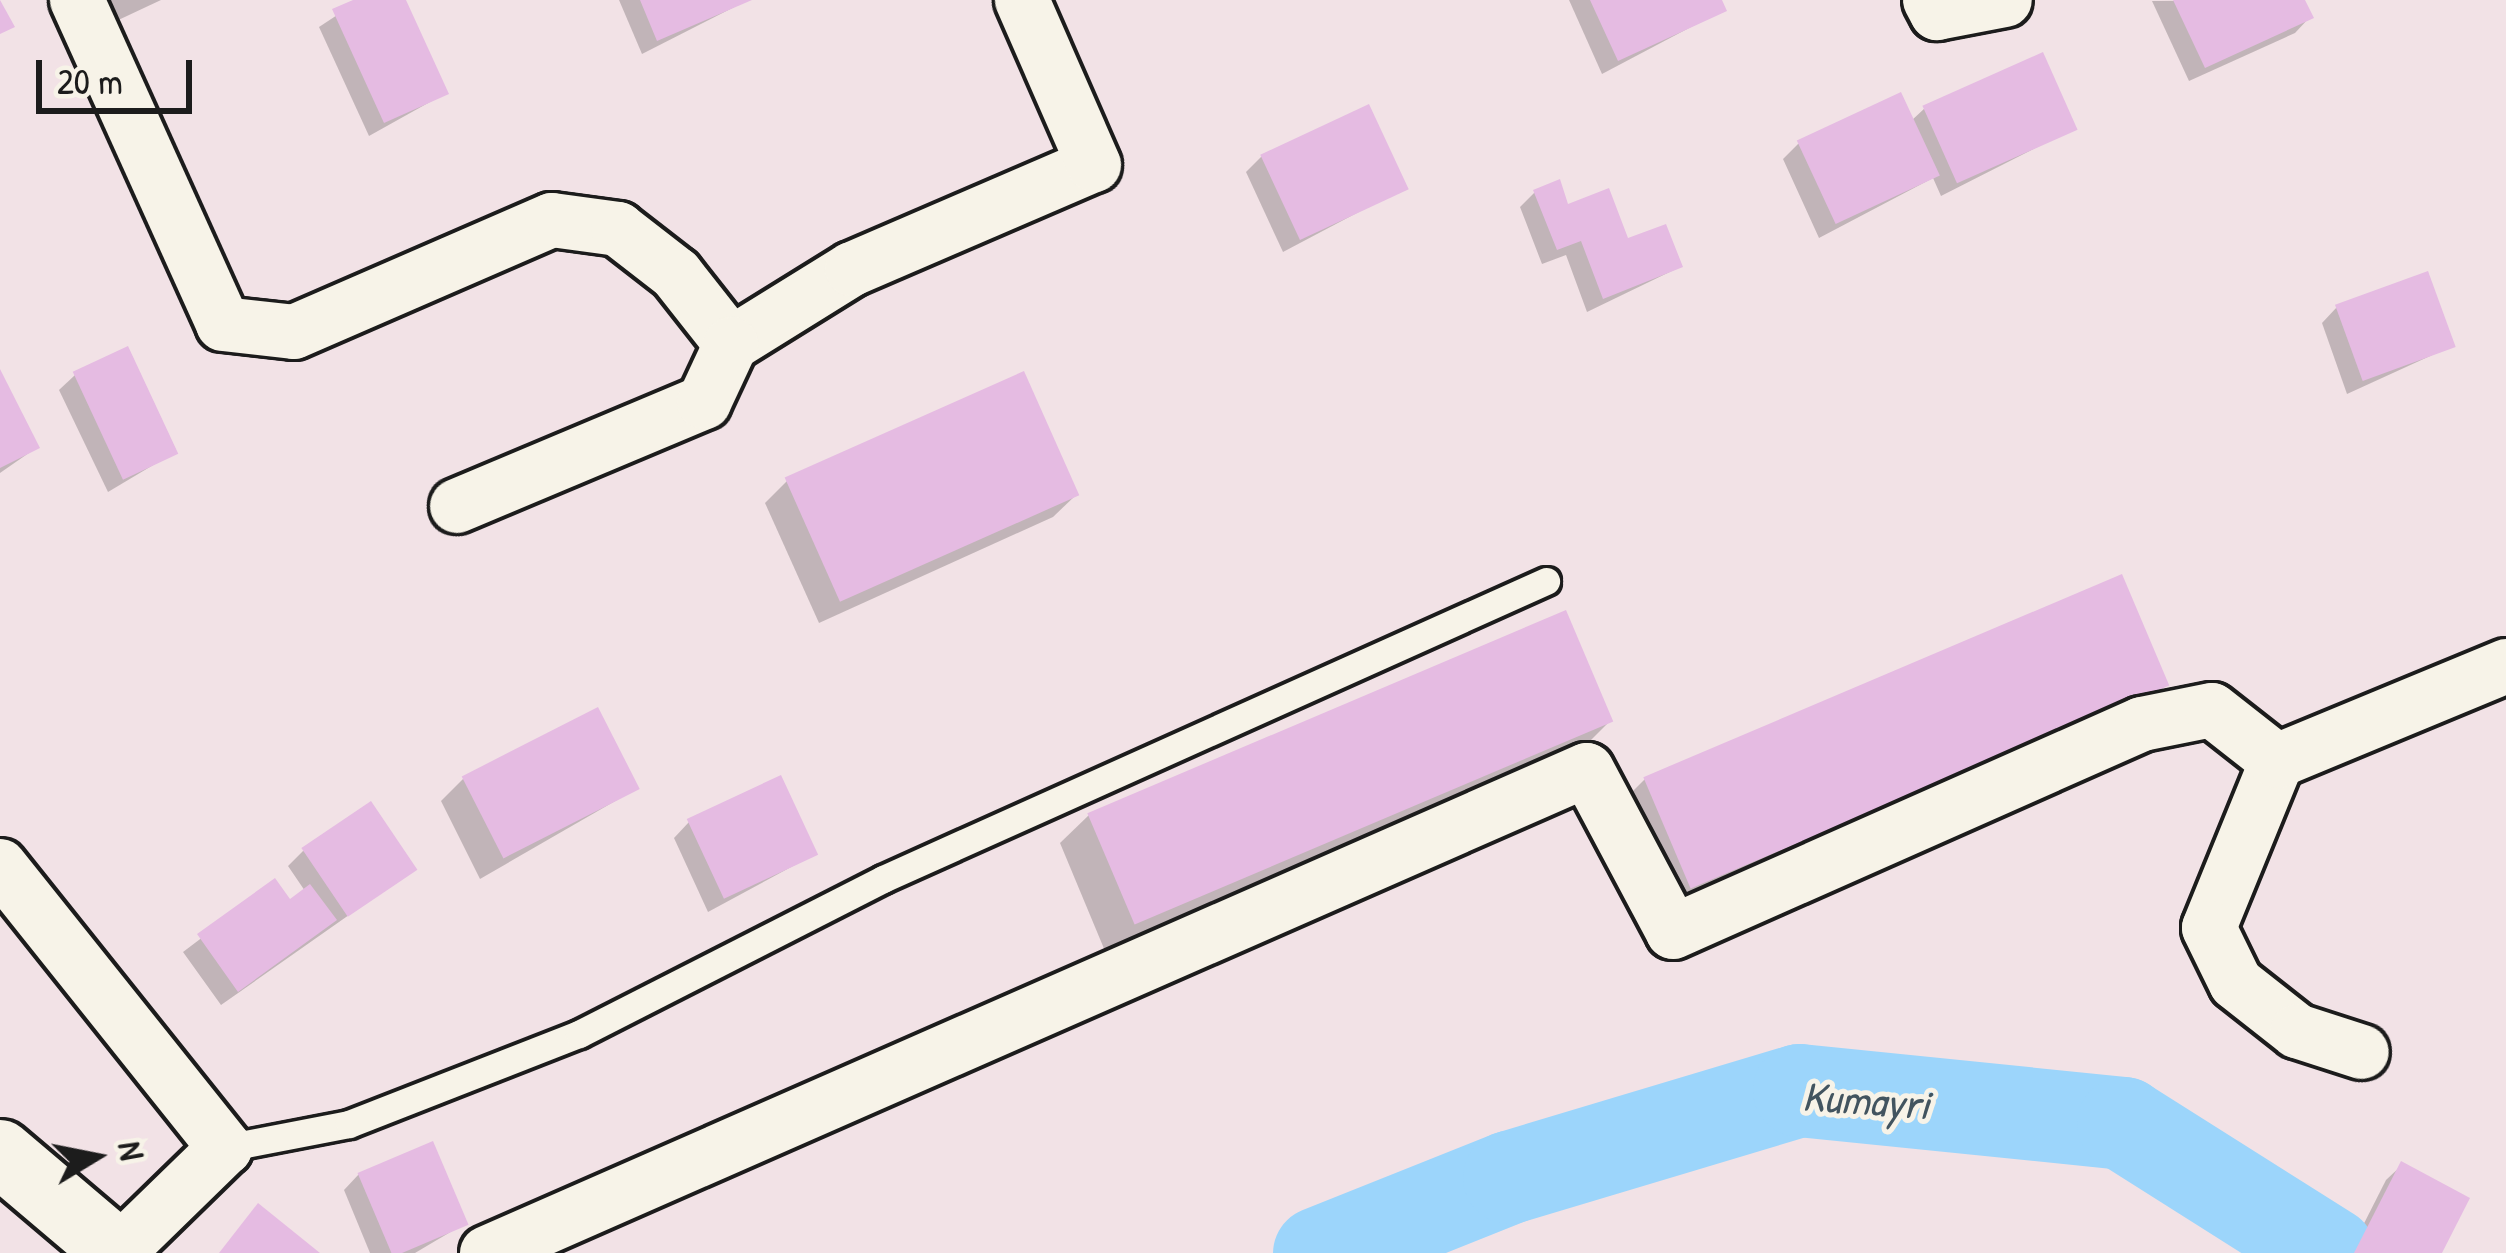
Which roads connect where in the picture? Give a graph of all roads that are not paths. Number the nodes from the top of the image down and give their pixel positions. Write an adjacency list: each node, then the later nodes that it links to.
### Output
1 (77, 0): 5 (street)
2 (1022, 0): 5 (street)
3 (1930, 0): 4 (street)
4 (2005, 0)
5 (731, 344): 6 (street)
6 (457, 506)
7 (1546, 581): 12 (lane)
8 (2506, 666): 9 (street)
9 (2277, 761): 11 (street); 15 (street)
10 (0, 866): 12 (street)
11 (2362, 1052)
12 (225, 1148): 14 (street)
13 (0, 1154): 14 (street)
14 (118, 1253)
15 (487, 1253)

